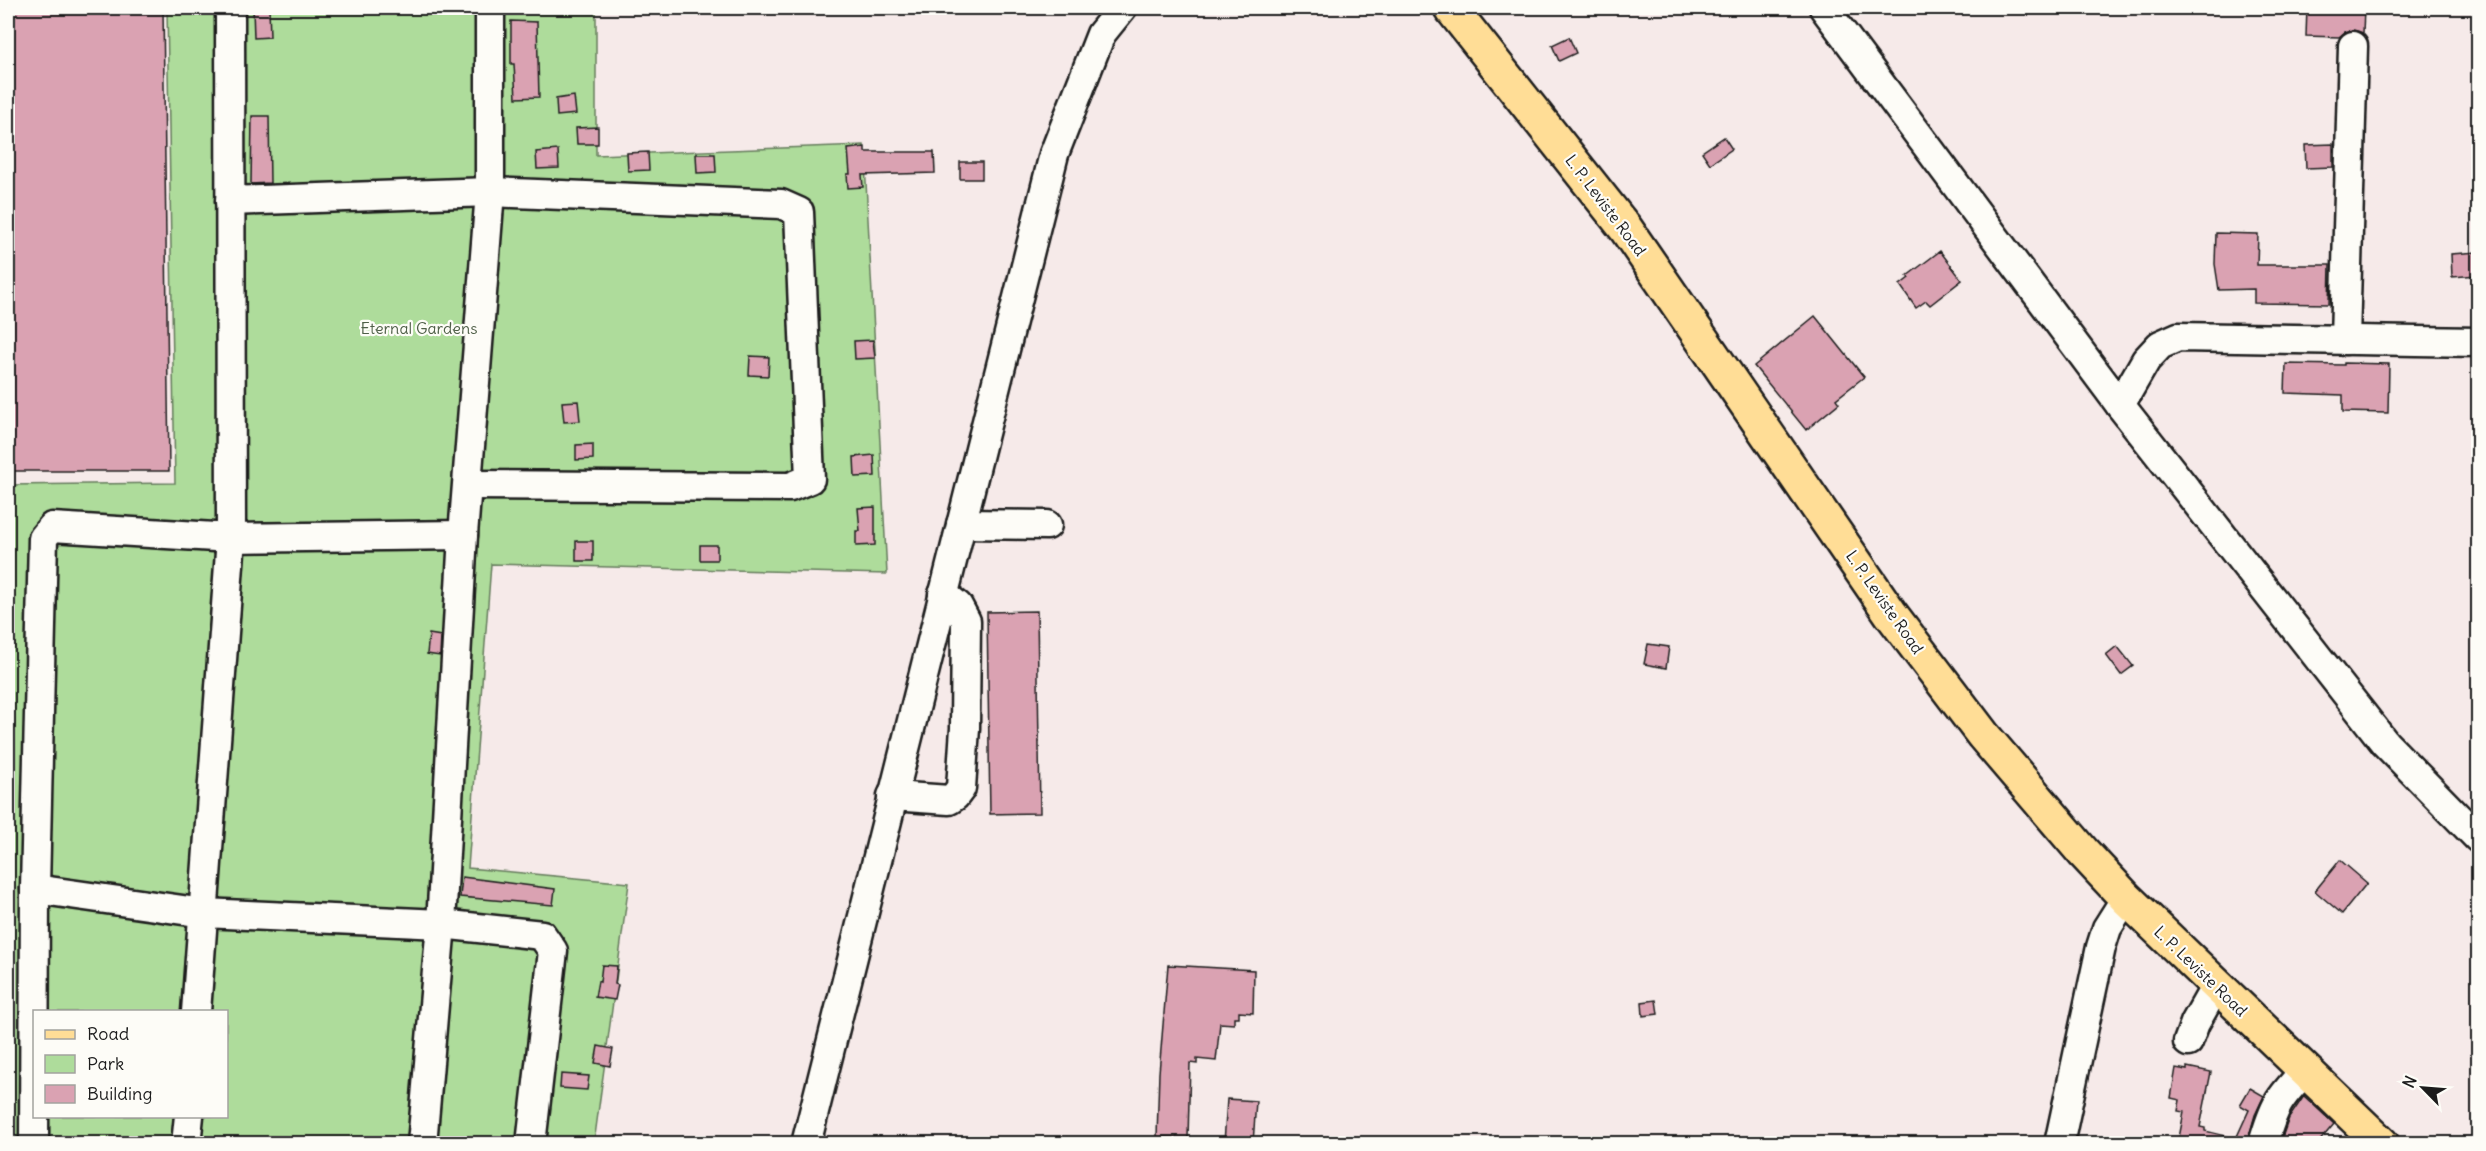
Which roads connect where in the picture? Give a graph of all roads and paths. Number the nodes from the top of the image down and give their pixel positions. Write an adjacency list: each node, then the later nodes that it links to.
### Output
1 (230, 8): 8 (street)
2 (490, 8): 7 (street)
3 (1122, 8): 13 (street)
4 (1451, 8): 21 (main road, L. P. Leviste Road)
5 (1824, 8): 11 (street)
6 (2353, 46): 9 (street)
7 (490, 192): 8 (street); 12 (street); 12 (street)
8 (230, 201): 16 (street)
9 (2345, 340): 10 (street); 11 (street)
10 (2478, 342)
11 (2120, 405): 19 (street)
12 (468, 485): 15 (street)
13 (961, 524): 14 (street); 17 (street)
14 (1047, 525)
15 (463, 535): 16 (street); 23 (street)
16 (231, 538): 20 (street); 22 (street)
17 (943, 594): 18 (street); 18 (street)
18 (892, 796): 36 (street)
19 (2478, 838)
20 (35, 889): 22 (street); 25 (street)
21 (2126, 898): 24 (main road, L. P. Leviste Road); 31 (street)
22 (204, 913): 23 (street); 26 (street)
23 (441, 924): 34 (street); 35 (street)
24 (2216, 986): 27 (street); 28 (main road, L. P. Leviste Road)
25 (35, 1010)
26 (196, 1010)
27 (2188, 1042)
28 (2306, 1071): 37 (street); 38 (main road, L. P. Leviste Road)
29 (34, 1118): 32 (street)
30 (189, 1118): 33 (street)
31 (2067, 1142)
32 (34, 1143)
33 (186, 1143)
34 (422, 1143)
35 (531, 1143)
36 (806, 1143)
37 (2263, 1143)
38 (2382, 1143)

